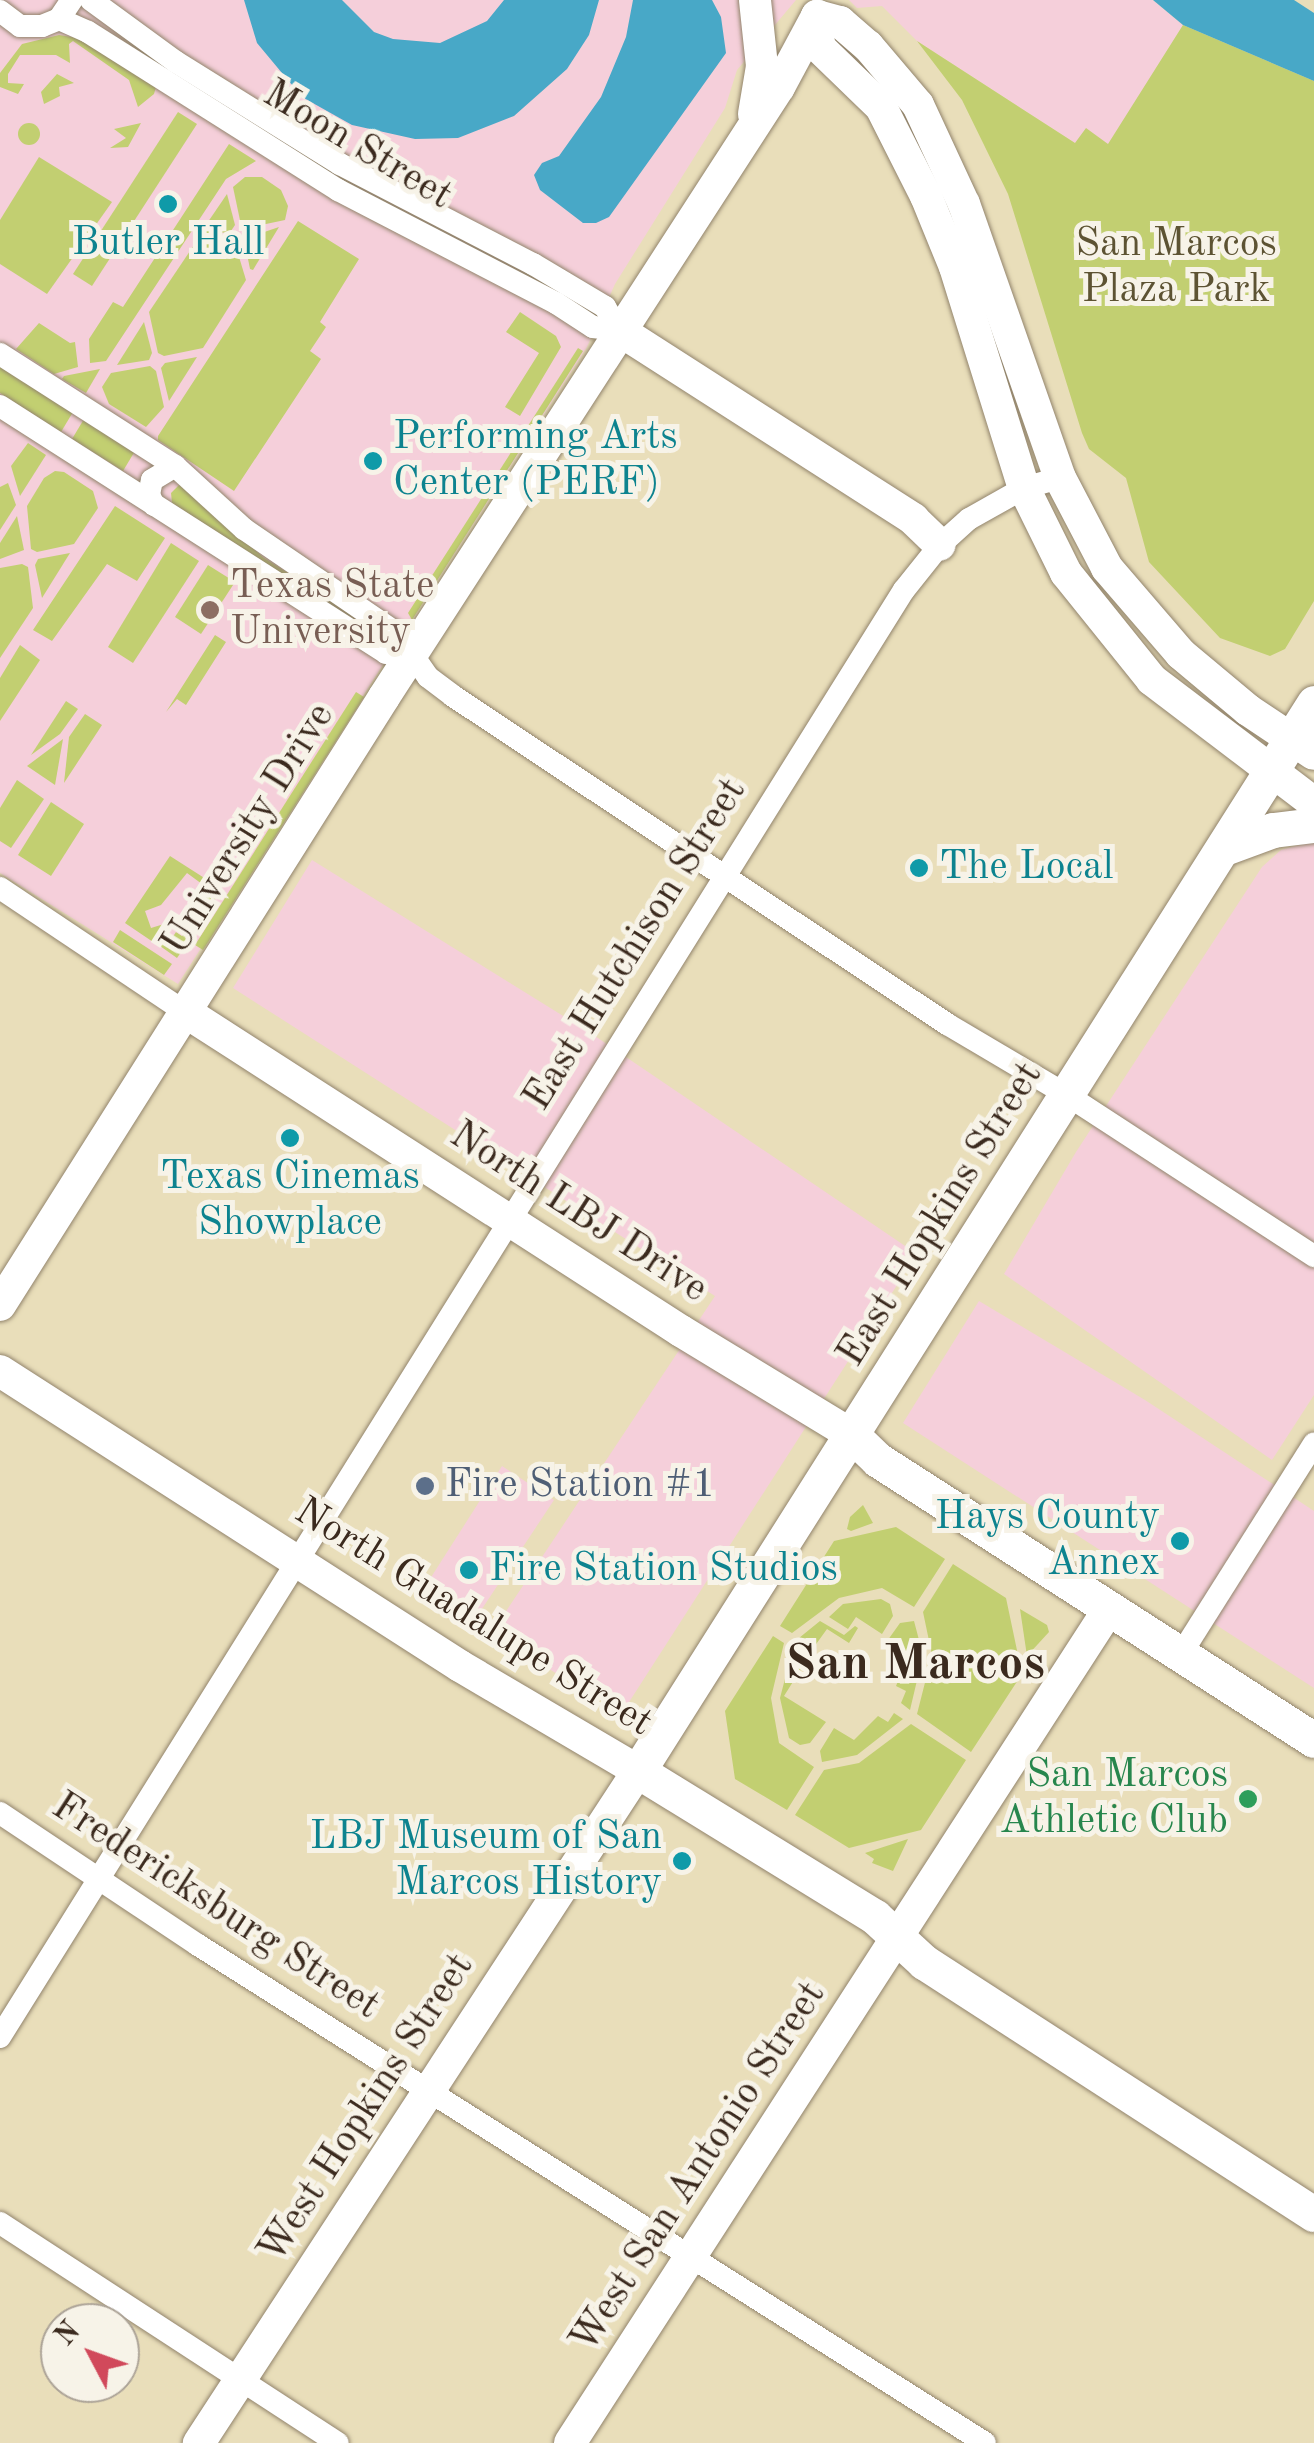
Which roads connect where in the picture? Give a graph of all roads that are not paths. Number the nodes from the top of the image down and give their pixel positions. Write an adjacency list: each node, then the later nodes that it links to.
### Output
1 (92, 0): 7 (street, Moon Street)
2 (756, 0): 6 (main road)
3 (810, 8): 6 (main road, University Drive); 9 (main road); 10 (main road)
4 (66, 9): 5 (street); 7 (street, Moon Street)
5 (4, 23)
6 (752, 129): 7 (main road, University Drive)
7 (619, 330): 16 (main road, Moon Street); 19 (main road, University Drive)
8 (0, 354): 12 (street)
9 (1020, 355): 10 (main road); 13 (main road)
10 (984, 365): 14 (main road)
11 (0, 406): 15 (street)
12 (175, 466): 15 (street); 19 (street)
13 (1060, 478): 14 (street, East Hutchison Street); 17 (main road)
14 (1024, 488): 16 (street, East Hutchison Street); 18 (main road)
15 (154, 506): 19 (street)
16 (940, 545): 26 (street, East Hutchison Street)
17 (1136, 606): 18 (main road); 21 (main road)
18 (1108, 628): 22 (main road)
19 (411, 657): 26 (street); 28 (main road, University Drive)
20 (1314, 703): 21 (main road, East Hopkins Street)
21 (1303, 747): 22 (main road, East Hopkins Street)
22 (1271, 772): 23 (main road); 25 (main road, East Hopkins Street)
23 (1314, 802)
24 (1314, 825): 25 (main road)
25 (1224, 848): 29 (main road, East Hopkins Street)
26 (723, 878): 29 (street); 30 (street, East Hutchison Street)
27 (0, 888): 28 (street, North LBJ Drive)
28 (184, 1011): 30 (main road, North LBJ Drive); 32 (main road, University Drive)
29 (1067, 1095): 31 (street); 34 (main road, East Hopkins Street)
30 (509, 1217): 34 (main road, North LBJ Drive); 36 (street, East Hutchison Street)
31 (1314, 1256)
32 (0, 1305)
33 (0, 1370): 36 (main road, North Guadalupe Street)
34 (852, 1436): 37 (main road, North LBJ Drive); 40 (main road, East Hopkins Street)
35 (1314, 1444): 38 (street)
36 (298, 1560): 40 (main road, North Guadalupe Street); 42 (street, East Hutchison Street)
37 (1109, 1610): 38 (main road, North LBJ Drive); 43 (main road, West San Antonio Street)
38 (1180, 1654): 39 (main road, North LBJ Drive)
39 (1314, 1740)
40 (638, 1770): 43 (main road, North Guadalupe Street); 45 (main road, West Hopkins Street)
41 (0, 1813): 42 (street, Fredericksburg Street)
42 (100, 1879): 44 (street, East Hutchison Street); 45 (street, Fredericksburg Street)
43 (899, 1939): 46 (main road, North Guadalupe Street); 48 (main road, West San Antonio Street)
44 (0, 2037)
45 (429, 2088): 48 (street, Fredericksburg Street); 49 (main road, West Hopkins Street)
46 (1314, 2214)
47 (0, 2223): 49 (street)
48 (692, 2258): 52 (main road, West San Antonio Street); 53 (street, Fredericksburg Street)
49 (240, 2380): 50 (main road, West Hopkins Street); 51 (street)
50 (200, 2443)
51 (338, 2443)
52 (570, 2443)
53 (985, 2443)

